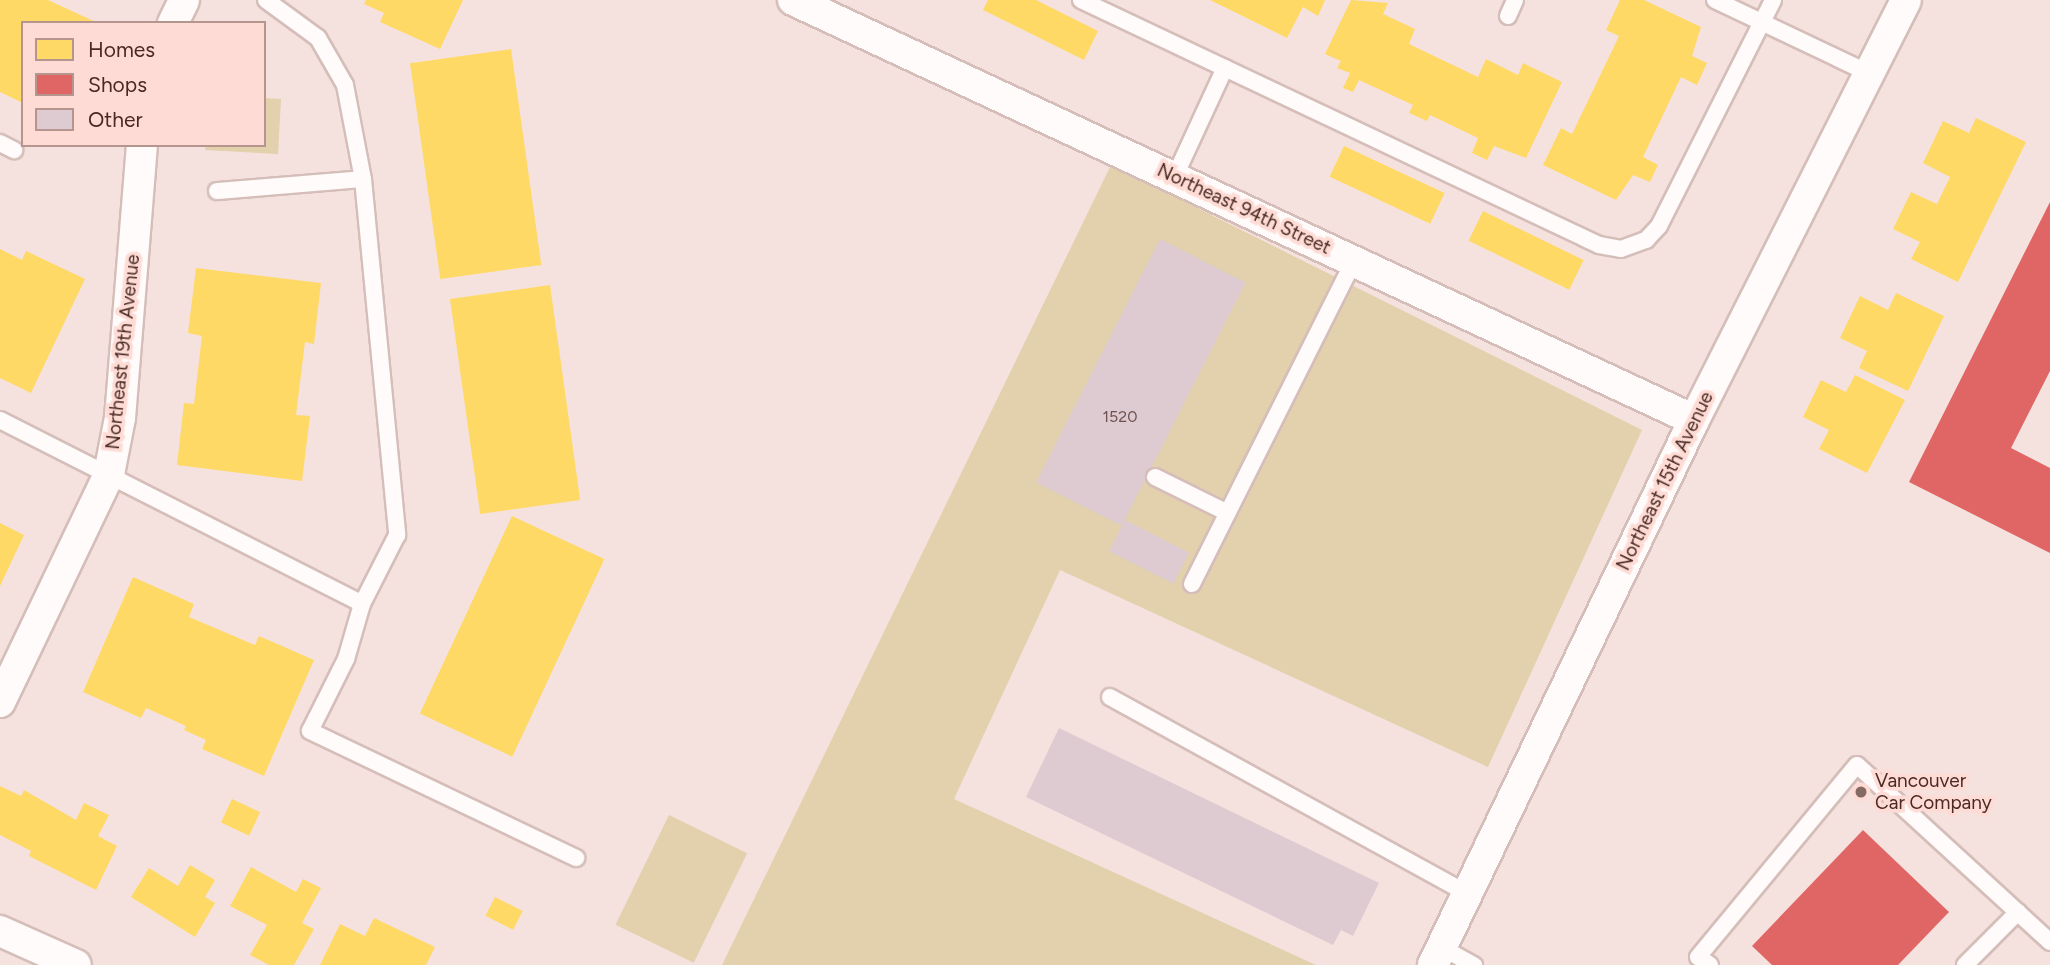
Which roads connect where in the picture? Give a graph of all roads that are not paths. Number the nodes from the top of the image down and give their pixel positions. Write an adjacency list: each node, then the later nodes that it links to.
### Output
1 (184, 0): 11 (street)
2 (266, 0): 17 (lane)
3 (793, 0): 9 (street, Northeast 94th Street)
4 (1081, 0): 13 (lane)
5 (1516, 0): 10 (lane)
6 (1715, 0): 12 (lane)
7 (1773, 0): 12 (lane)
8 (1906, 0): 14 (street, Northeast 15th Avenue)
9 (833, 8): 16 (street, Northeast 94th Street)
10 (1508, 16)
11 (174, 21)
12 (1762, 22): 13 (lane); 14 (lane)
13 (1225, 68): 16 (lane)
14 (1869, 74): 21 (street, Northeast 15th Avenue)
15 (142, 147): 22 (street, Northeast 19th Avenue)
16 (1175, 176): 19 (street, Northeast 94th Street)
17 (363, 179): 18 (lane); 26 (lane)
18 (218, 191)
19 (1354, 260): 21 (street, Northeast 94th Street); 24 (lane)
20 (0, 420): 22 (lane)
21 (1694, 420): 30 (street, Northeast 15th Avenue)
22 (109, 474): 26 (lane); 28 (street, Northeast 19th Avenue)
23 (1156, 477): 24 (lane)
24 (1228, 513): 25 (lane)
25 (1192, 584)
26 (362, 604): 29 (lane)
27 (1110, 697): 30 (lane)
28 (0, 702)
29 (576, 858)
30 (1466, 893): 34 (street, Northeast 15th Avenue)
31 (2018, 912): 33 (lane); 37 (lane); 38 (lane)
32 (0, 931): 35 (street)
33 (2050, 942)
34 (1437, 956): 36 (lane)
35 (76, 965)
36 (1474, 965)
37 (1710, 965)
38 (1965, 965)

